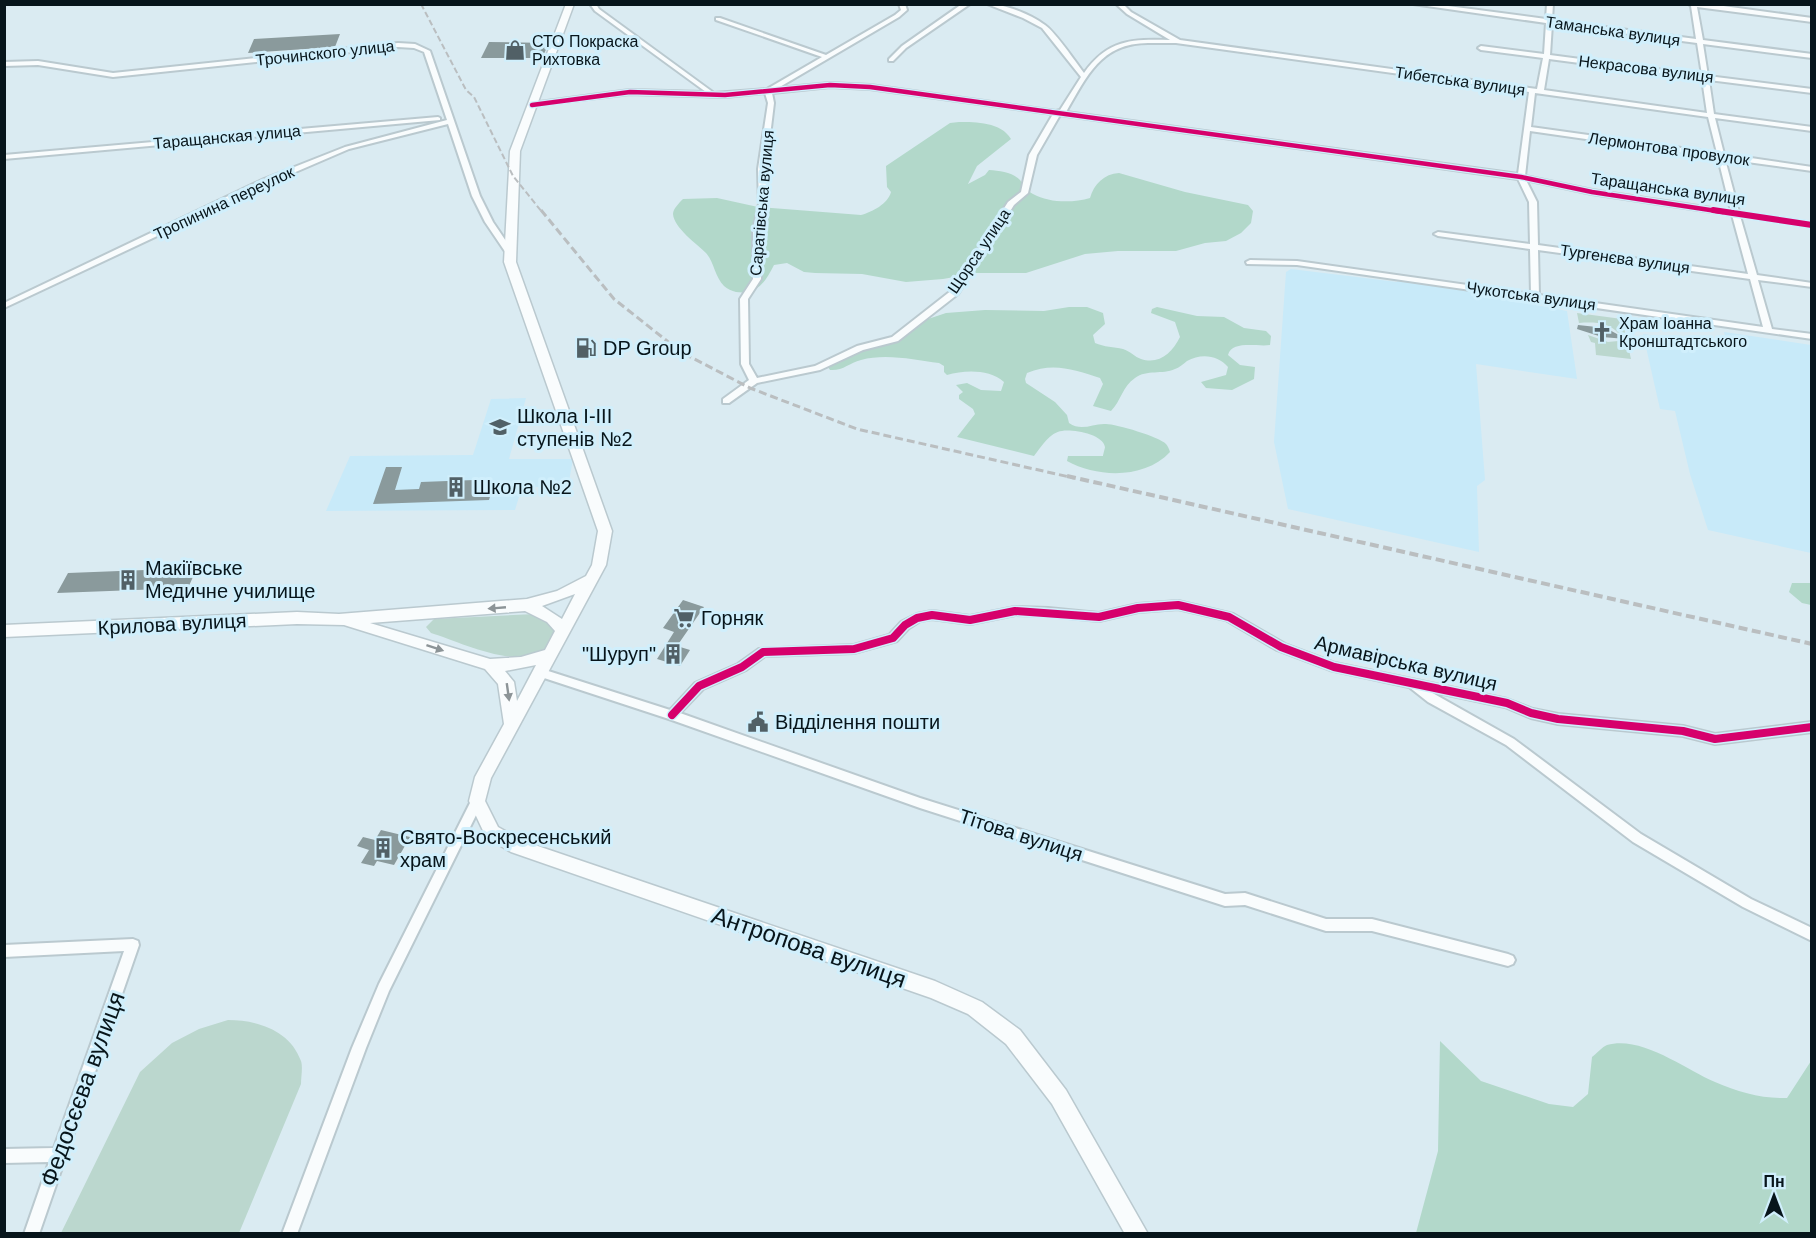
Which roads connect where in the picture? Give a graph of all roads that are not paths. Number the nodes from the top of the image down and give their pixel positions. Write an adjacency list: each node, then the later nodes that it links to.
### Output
1 (570, 4): 30 (main road)
2 (593, 4): 29 (street)
3 (902, 4): 19 (street)
4 (967, 4): 21 (street)
5 (990, 4): 23 (street)
6 (1119, 4): 12 (street, Тибетська вулиця)
7 (1416, 4): 13 (street, Таманська вулиця)
8 (1550, 4): 13 (street)
9 (1693, 5): 11 (street); 16 (street)
10 (718, 19): 19 (street)
11 (1812, 20)
12 (1142, 21): 14 (street); 15 (street, Тибетська вулиця)
13 (1550, 22): 16 (street, Таманська вулиця); 20 (street)
14 (1130, 41): 15 (street); 23 (street, Щорса улица)
15 (1178, 42): 26 (street, Тибетська вулиця)
16 (1700, 42): 18 (street, Таманська вулиця); 24 (street)
17 (1481, 48): 20 (street, Некрасова вулиця)
18 (1812, 56)
19 (827, 57): 25 (street)
20 (1546, 57): 24 (street, Некрасова вулиця); 28 (street)
21 (891, 60)
22 (4, 64): 33 (street, Трочинского улица)
23 (1084, 77): 31 (street, Щорса улица)
24 (1705, 77): 27 (street, Некрасова вулиця); 32 (street)
25 (768, 91): 29 (street, Таращанська вулиця); 31 (street, Таращанська вулиця); 52 (street, Саратівська вулиця)
26 (1532, 91): 28 (street, Тибетська вулиця); 34 (street)
27 (1812, 91)
28 (1540, 92): 32 (street, Тибетська вулиця)
29 (712, 94): 30 (street, Таращанська вулиця)
30 (532, 105): 44 (main road)
31 (1060, 113): 39 (street, Таращанська вулиця); 52 (street, Щорса улица)
32 (1711, 115): 35 (street, Тибетська вулиця); 36 (street)
33 (451, 120): 37 (street, Таращанская улица); 44 (street, Трочинского улица); 49 (street, Тропинина переулок)
34 (1526, 128): 36 (street, Лермонтова провулок); 39 (street)
35 (1812, 129)
36 (1721, 156): 38 (street, Лермонтова провулок); 40 (street)
37 (4, 157)
38 (1812, 169)
39 (1521, 177): 40 (street, Таращанська вулиця); 43 (street)
40 (1735, 212): 41 (street, Таращанська вулиця); 46 (street)
41 (1812, 225)
42 (1438, 234): 43 (street, Тургенєва вулиця)
43 (1535, 246): 46 (street, Тургенєва вулиця); 48 (street)
44 (510, 253): 54 (main road)
45 (1250, 262): 48 (street, Чукотська вулиця)
46 (1755, 277): 47 (street, Тургенєва вулиця); 50 (street)
47 (1812, 285)
48 (1535, 297): 50 (street, Чукотська вулиця)
49 (4, 306)
50 (1768, 330): 51 (street, Чукотська вулиця)
51 (1812, 337)
52 (754, 381): 53 (street, Щорса улица)
53 (726, 401)
54 (592, 579): 55 (main road); 59 (main road)
55 (527, 605): 56 (main road, one-way to 56); 59 (main road)
56 (425, 614): 57 (main road); 60 (main road)
57 (339, 620): 58 (main road, Крилова вулиця); 60 (main road)
58 (4, 631)
59 (564, 631): 61 (main road)
60 (411, 640): 62 (main road, one-way to 62)
61 (551, 654): 62 (main road); 63 (main road)
62 (490, 665): 66 (main road, one-way to 66)
63 (542, 673): 65 (street, Тітова вулиця); 66 (main road)
64 (1410, 683): 65 (street, Армавірська вулиця); 67 (street, Армавірська вулиця); 69 (street, Армавірська вулиця)
65 (672, 715): 71 (street, Тітова вулиця)
66 (512, 724): 68 (main road)
67 (1812, 727)
68 (477, 801): 75 (street); 76 (main road, Антропова вулиця)
69 (1812, 935)
70 (4, 951): 72 (street, Федосєєва вулиця)
71 (1508, 960)
72 (58, 1155): 73 (street); 74 (street, Федосєєва вулиця)
73 (4, 1156)
74 (31, 1233)
75 (289, 1233)
76 (1137, 1233)

